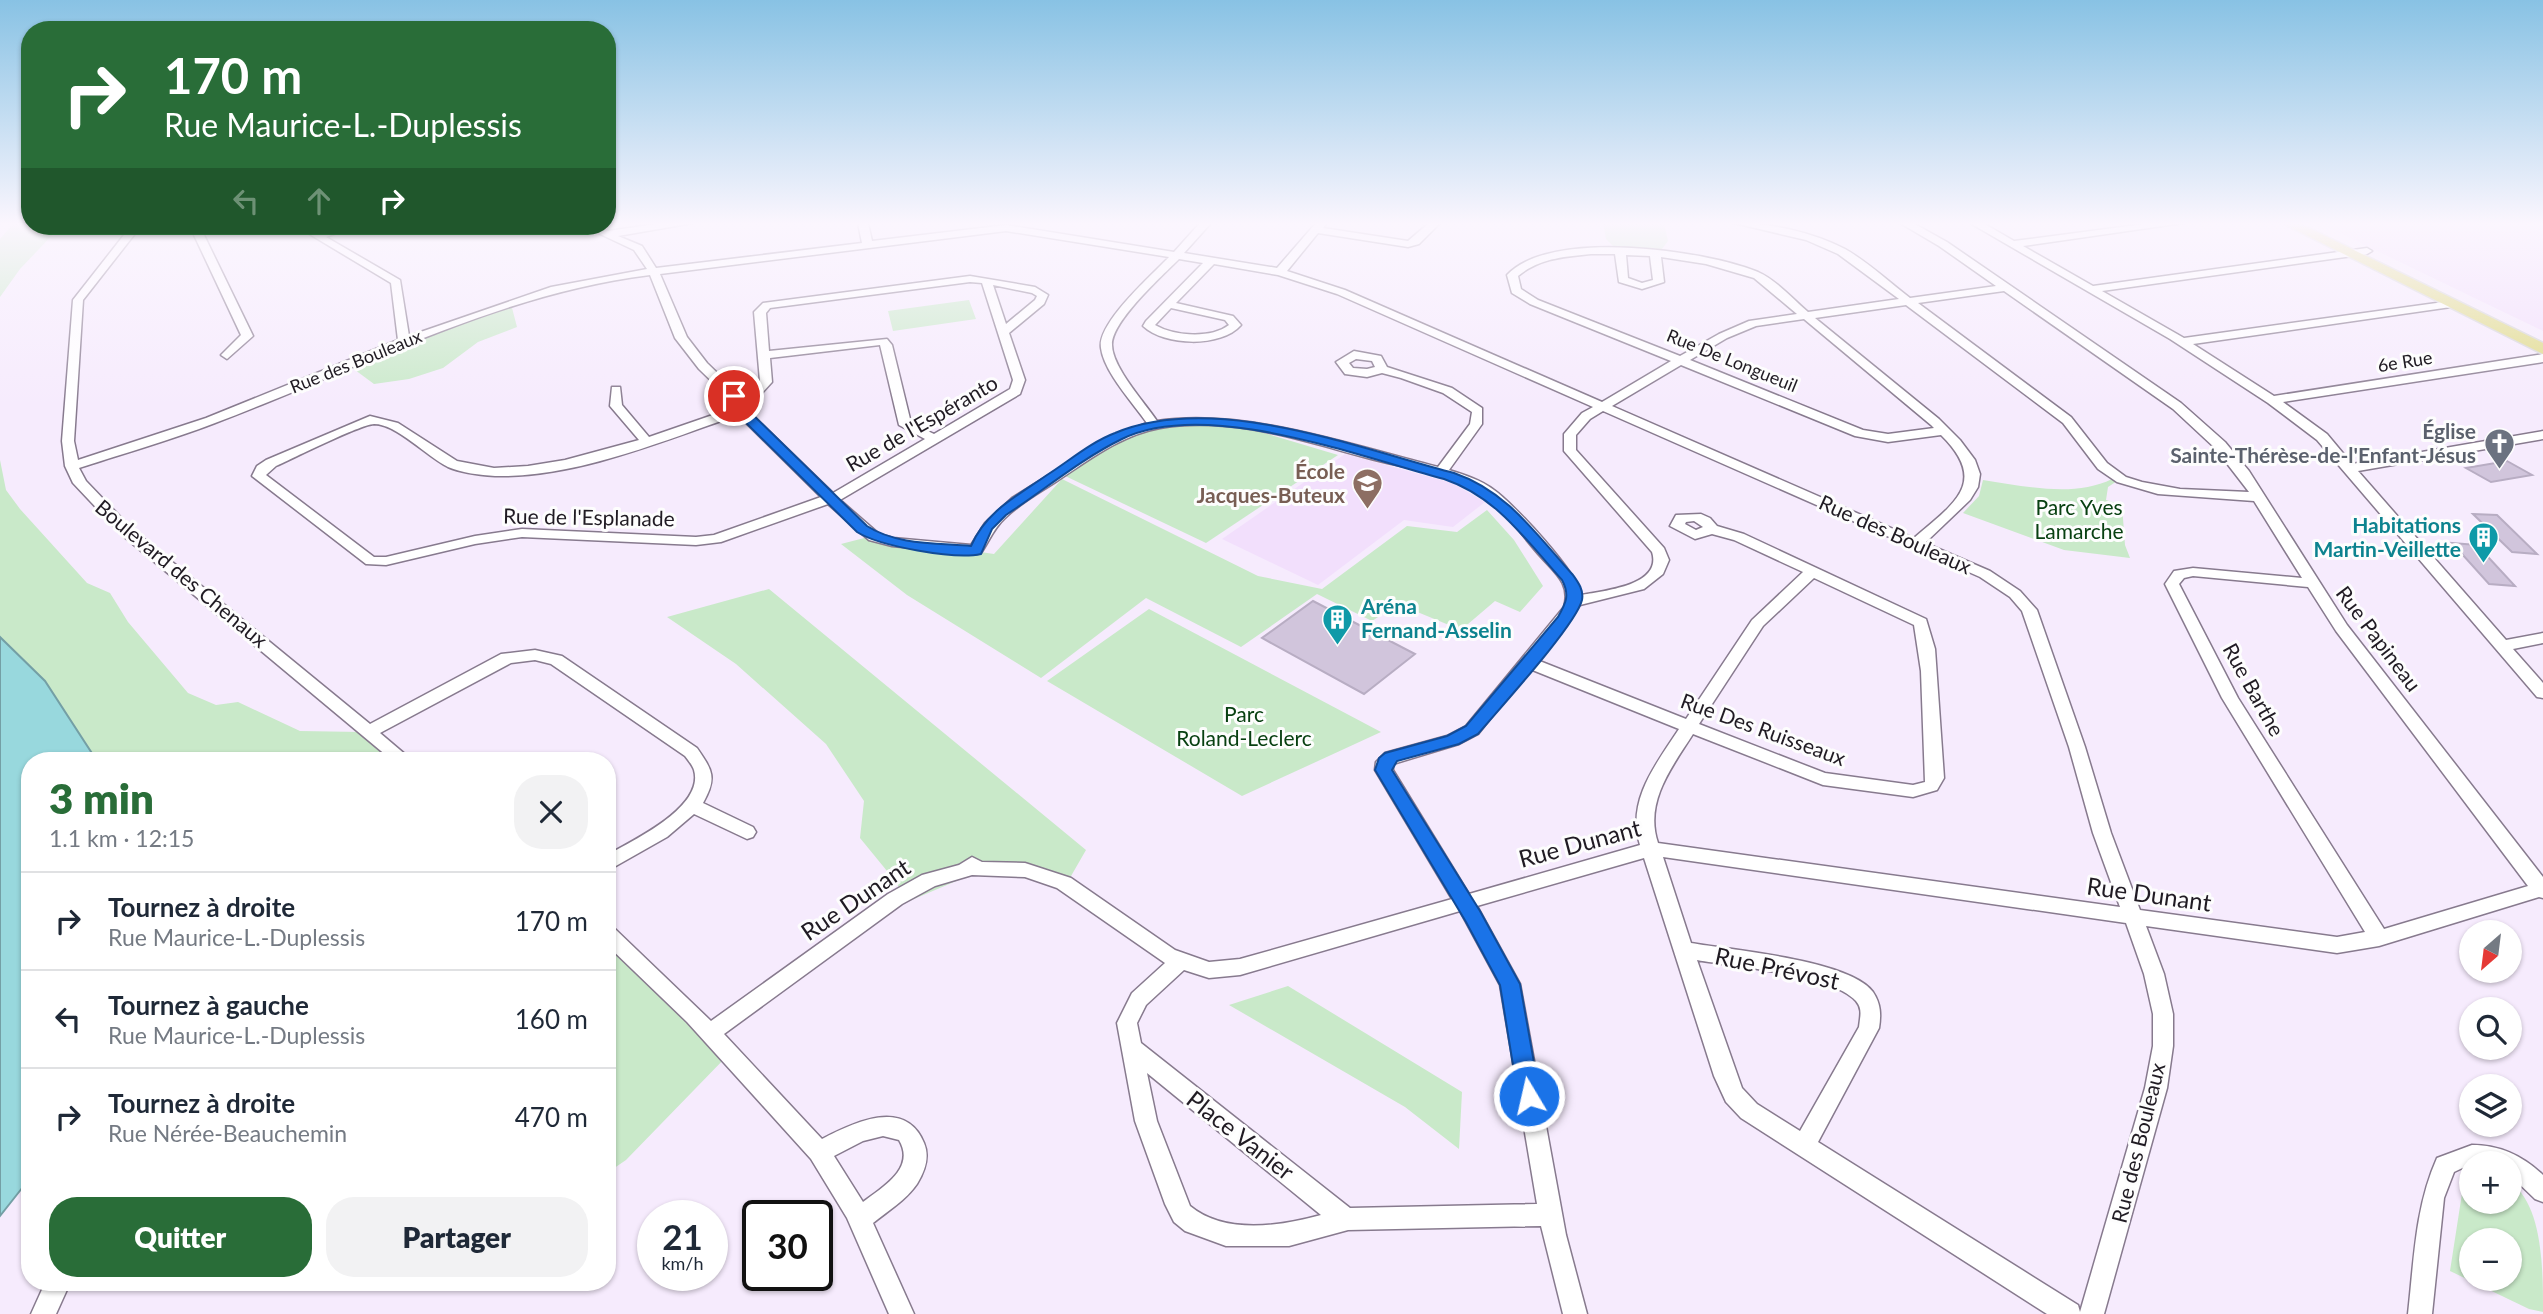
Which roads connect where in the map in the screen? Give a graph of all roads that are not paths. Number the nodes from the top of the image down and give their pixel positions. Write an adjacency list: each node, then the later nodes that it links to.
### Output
1 (90, 284): 45 (street, Boulevard des Chenaux)
2 (222, 284): 31 (street)
3 (396, 284): 28 (street)
4 (585, 284): 28 (street, Rue des Bouleaux)
5 (661, 284): 38 (street)
6 (923, 284): 32 (street)
7 (987, 284): 26 (street, Rue de l'Espéranto)
8 (1007, 284): 26 (street)
9 (1150, 284): 40 (street)
10 (1188, 284): 23 (street)
11 (1318, 284): 39 (street, Rue des Bouleaux)
12 (1513, 284): 34 (street, Rue De Longueuil)
13 (1766, 284): 25 (street, Rue De Longueuil)
14 (1884, 284): 22 (street)
15 (2000, 284): 20 (street, Rue Papineau)
16 (2086, 284): 21 (street)
17 (2128, 284): 21 (street)
18 (2411, 284): 24 (main road)
19 (2435, 284): 27 (main road)
20 (2005, 288): 22 (street); 48 (street, Rue Papineau)
21 (2094, 289): 29 (street)
22 (1907, 301): 25 (street); 48 (street)
23 (1168, 304): 23 (street)
24 (2451, 304): 29 (street); 30 (main road)
25 (1804, 314): 34 (street); 41 (street, Rue De Longueuil)
26 (1003, 332): 42 (street, Rue de l'Espéranto)
27 (2543, 337)
28 (404, 342): 45 (street, Rue des Bouleaux)
29 (2182, 342): 37 (street)
30 (2543, 349)
31 (228, 355)
32 (764, 355): 38 (street); 42 (street)
33 (2543, 358): 37 (street, 6e Rue)
34 (1681, 361): 39 (street); 41 (street, Rue De Longueuil)
35 (1382, 369): 47 (street)
36 (616, 390): 44 (street)
37 (2272, 401): 46 (street)
38 (738, 404): 44 (street, Rue de l'Esplanade); 49 (street)
39 (1602, 407): 51 (street, Rue des Bouleaux); 54 (street)
40 (1154, 425): 47 (street); 49 (street)
41 (1945, 431): 51 (street, Rue De Longueuil)
42 (934, 439): 49 (street, Rue de l'Espéranto)
43 (2539, 439): 46 (street)
44 (646, 441): 49 (street, Rue de l'Esplanade)
45 (72, 466): 60 (street, Boulevard des Chenaux)
46 (2351, 468): 56 (street)
47 (1440, 473): 54 (street)
48 (2258, 497): 53 (street, Rue Papineau)
49 (831, 498)
50 (1712, 529): 52 (street, Rue Des Ruisseaux)
51 (1916, 543): 68 (street, Rue des Bouleaux)
52 (1814, 571): 59 (street, Rue Prévost); 59 (street, Rue Des Ruisseaux)
53 (2312, 583): 66 (street, Rue Papineau); 69 (street, Rue Barthe)
54 (1574, 601): 57 (street)
55 (2543, 638): 56 (street)
56 (2502, 646): 58 (street)
57 (1529, 663): 59 (street, Rue Des Ruisseaux); 67 (street)
58 (2543, 693)
59 (1689, 726): 64 (street, Rue Prévost)
60 (368, 732): 61 (street, Boulevard des Chenaux); 62 (street)
61 (393, 752)
62 (693, 806): 63 (street); 65 (street)
63 (747, 832)
64 (1651, 849): 67 (street, Rue Dunant); 68 (street, Rue Dunant); 71 (street, Rue Prévost)
65 (616, 858)
66 (2542, 890): 69 (street, Rue Dunant)
67 (1464, 902): 72 (street, Rue Dunant); 78 (street)
68 (2133, 917): 69 (street, Rue Dunant); 86 (street, Rue des Bouleaux)
69 (2379, 938)
70 (616, 942): 73 (street)
71 (1685, 950): 75 (street, Rue Prévost); 75 (street, Rue Prévost)
72 (1179, 962): 73 (street, Rue Dunant); 74 (street)
73 (710, 1033): 76 (street)
74 (1133, 1049): 80 (street, Place Vanier); 80 (street)
75 (1804, 1146): 85 (street, Rue Prévost)
76 (819, 1152): 79 (street); 79 (street)
77 (2543, 1191): 87 (street)
78 (1550, 1215): 80 (street); 84 (street)
79 (860, 1219): 83 (street)
80 (1348, 1219)
81 (54, 1291): 82 (street)
82 (43, 1314)
83 (902, 1314)
84 (1575, 1314)
85 (2069, 1314)
86 (2092, 1314)
87 (2420, 1314)

